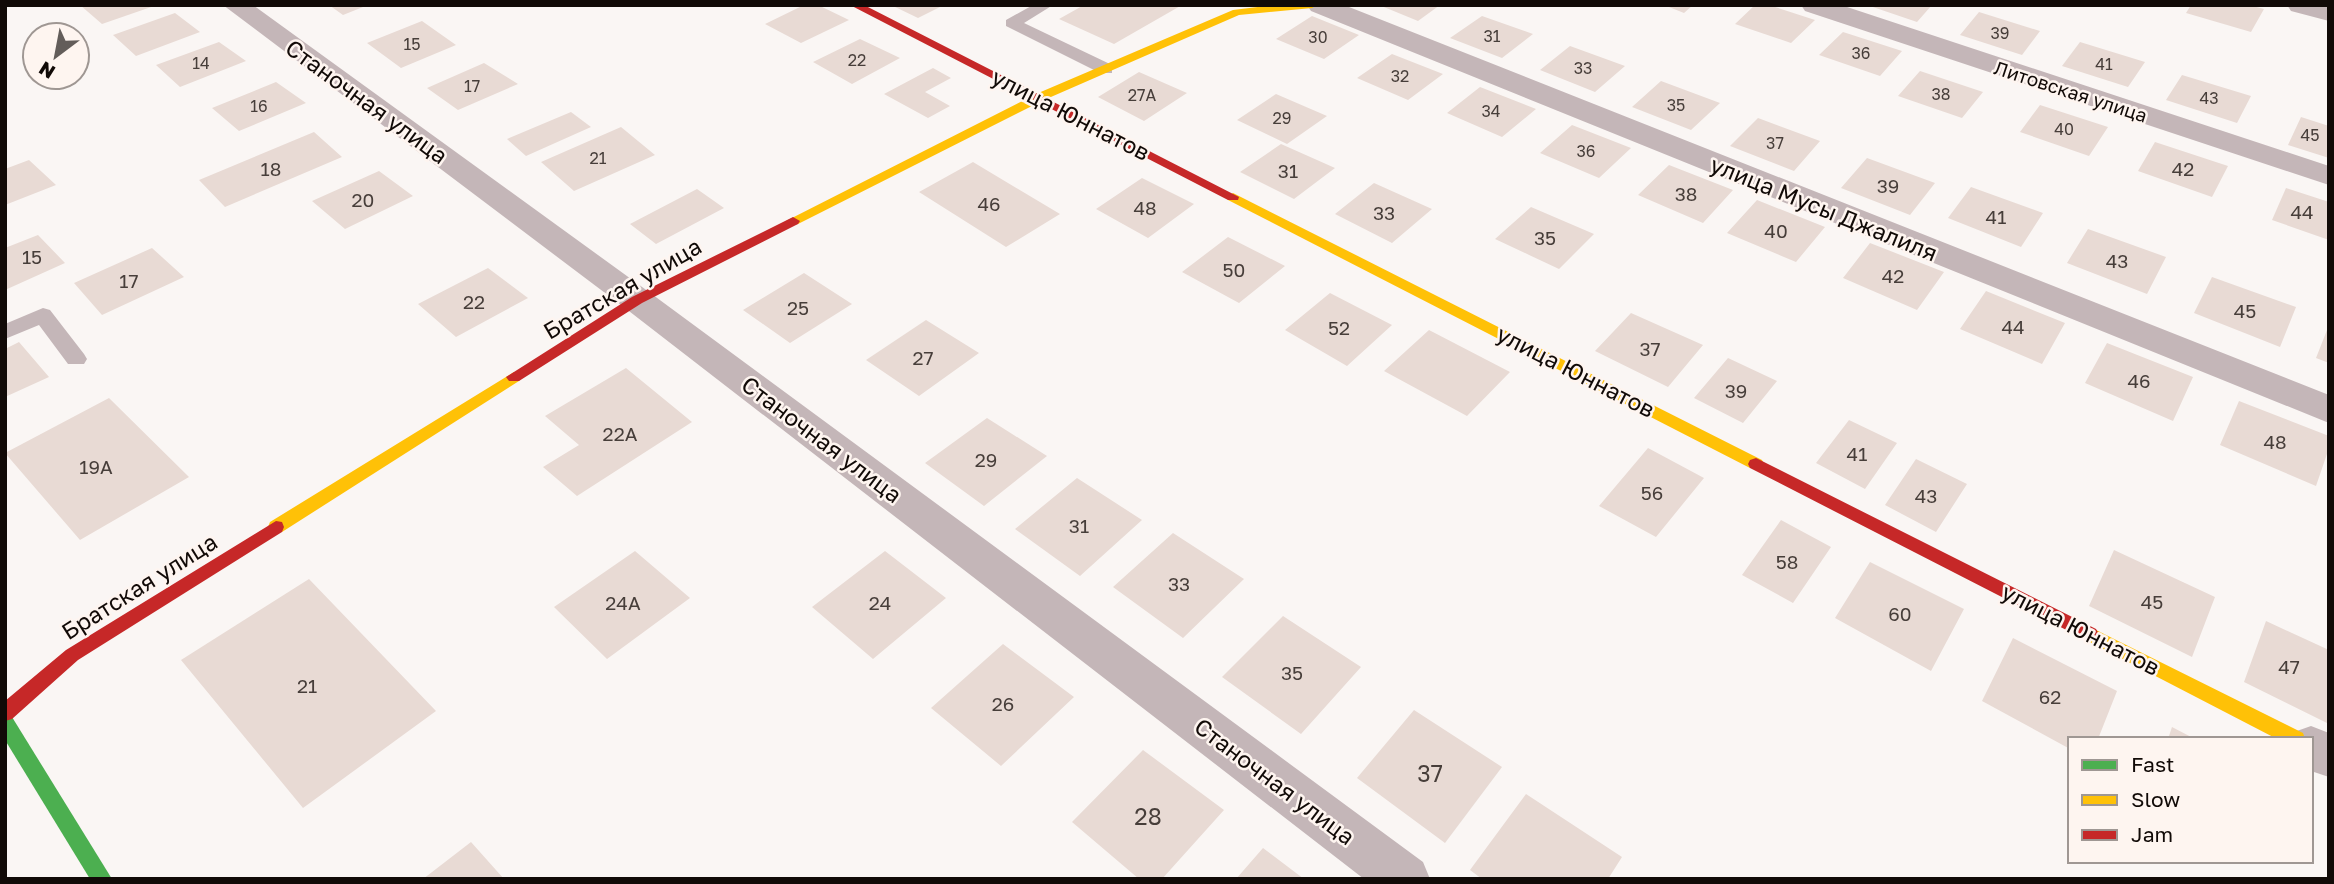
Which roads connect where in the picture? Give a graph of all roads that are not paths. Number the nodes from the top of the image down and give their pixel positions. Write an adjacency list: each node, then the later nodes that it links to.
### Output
1 (236, 5): 12 (street, Станочная улица)
2 (855, 5): 10 (street, улица Юннатов)
3 (1045, 5): 9 (lane)
4 (1312, 5): 9 (street, Братская улица)
5 (1320, 5): 15 (street, улица Мусы Джалиля)
6 (1814, 5): 11 (street, Литовская улица)
7 (2300, 5): 8 (street)
8 (2329, 13)
9 (1106, 69): 10 (street, Братская улица)
10 (1040, 97): 12 (street, Братская улица); 18 (street, улица Юннатов)
11 (2329, 176)
12 (637, 300): 16 (street, Братская улица); 22 (street, Станочная улица)
13 (5, 332): 14 (lane)
14 (76, 359)
15 (2329, 410)
16 (5, 713)
17 (5, 723): 21 (street)
18 (2292, 737)
19 (2313, 748): 20 (street)
20 (2329, 755)
21 (102, 879)
22 (1405, 879)

